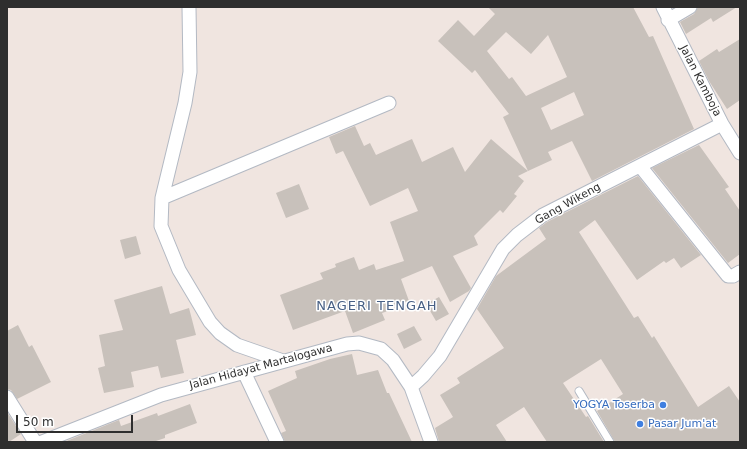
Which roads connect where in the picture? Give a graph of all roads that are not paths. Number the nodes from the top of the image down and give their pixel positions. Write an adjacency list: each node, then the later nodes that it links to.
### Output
1 (190, 7): 9 (street)
2 (663, 7): 4 (street, Jalan Kamboja)
3 (690, 7): 4 (street)
4 (668, 20): 6 (street, Jalan Kamboja)
5 (389, 103): 9 (street)
6 (722, 124): 7 (street, Jalan Kamboja); 8 (street, Gang Wikeng)
7 (740, 153)
8 (640, 166): 10 (street); 13 (street, Gang Wikeng)
9 (162, 198): 11 (street)
10 (740, 272)
11 (283, 361): 12 (street, Jalan Hidayat Martalogawa); 13 (street, Jalan Hidayat Martalogawa)
12 (244, 372): 17 (street, Jalan Hidayat Martalogawa); 18 (street)
13 (411, 386): 19 (street, Jalan Hidayat Martalogawa)
14 (579, 391): 20 (lane)
15 (7, 397): 16 (street)
16 (35, 442)
17 (42, 442)
18 (277, 442)
19 (431, 442)
20 (610, 442)

